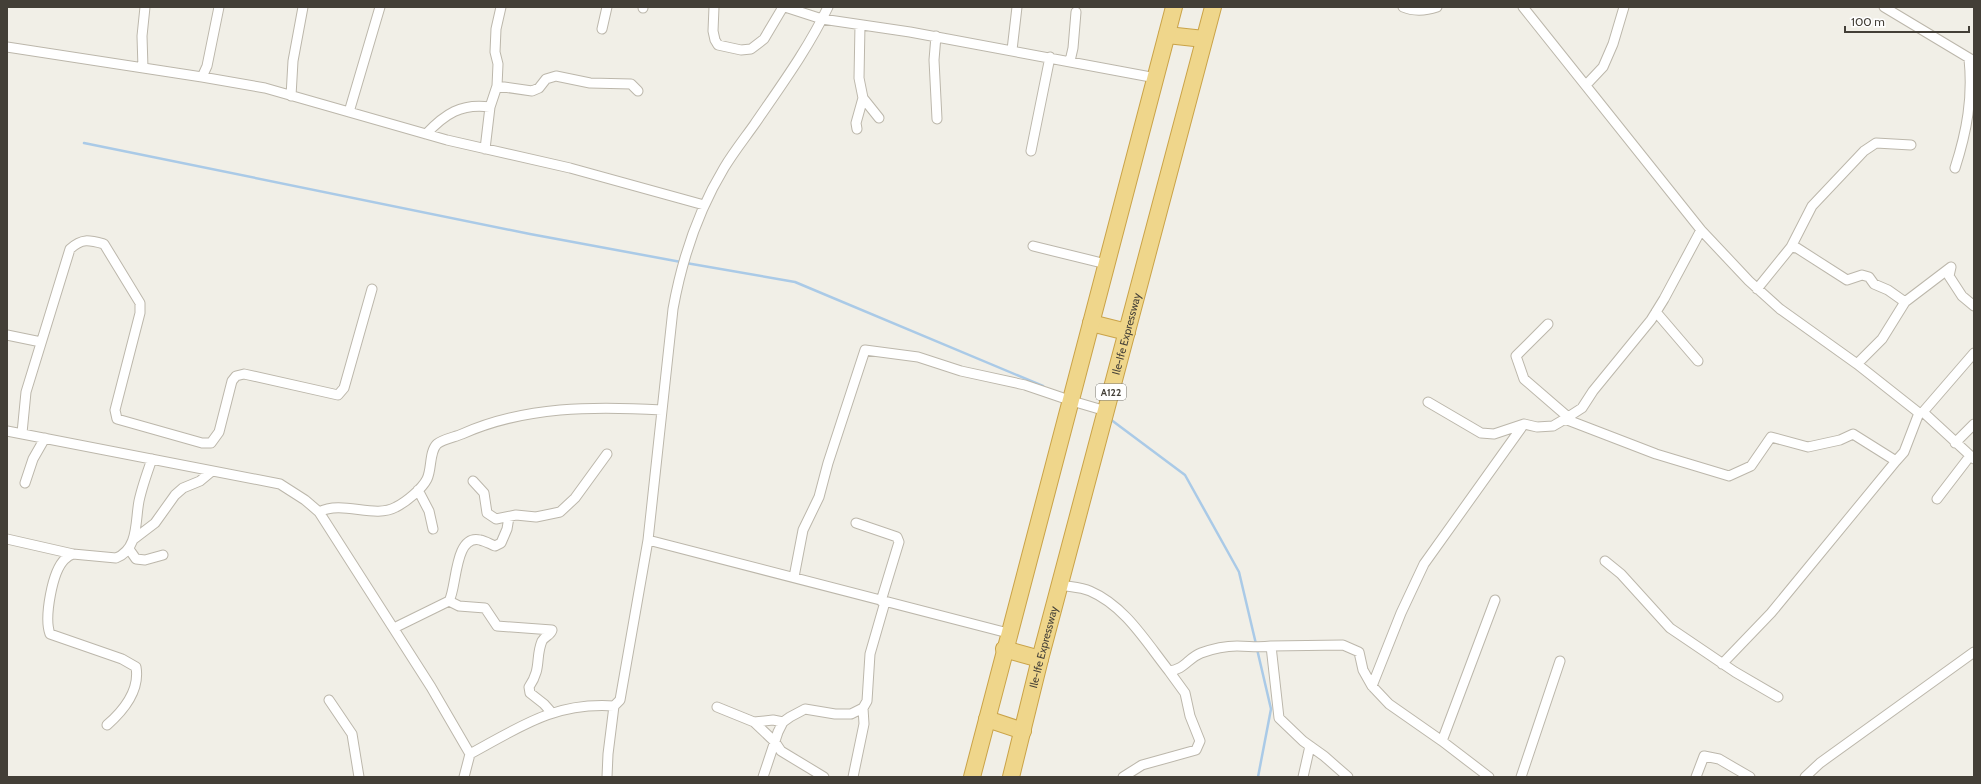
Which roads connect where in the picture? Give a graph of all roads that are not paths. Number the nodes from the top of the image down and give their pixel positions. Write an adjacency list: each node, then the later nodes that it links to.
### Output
1 (145, 7): 30 (street)
2 (219, 7): 31 (street)
3 (302, 7): 36 (street)
4 (380, 7): 39 (street)
5 (501, 7): 34 (street)
6 (607, 7): 21 (street)
7 (714, 7): 8 (street)
8 (784, 7): 19 (street)
9 (828, 7): 19 (street)
10 (1017, 7): 26 (street)
11 (1174, 7): 22 (highway)
12 (1213, 7): 24 (highway, Ile-Ife Expressway / A122)
13 (1403, 7): 14 (street)
14 (1437, 7)
15 (1523, 7): 33 (street)
16 (1624, 7): 33 (street)
17 (1884, 7): 28 (street)
18 (1076, 12): 29 (street)
19 (822, 19): 20 (street); 48 (street)
20 (860, 25): 23 (street); 37 (street)
21 (602, 29)
22 (1167, 35): 24 (highway); 32 (highway)
23 (936, 36): 26 (street); 41 (street)
24 (1204, 39): 60 (highway, Ile-Ife Expressway / A122)
25 (7, 48): 30 (street)
26 (1012, 50): 27 (street)
27 (1050, 58): 29 (street); 46 (street)
28 (1972, 60): 47 (street)
29 (1070, 61): 32 (street)
30 (143, 68): 31 (street)
31 (202, 77): 36 (street)
32 (1156, 78): 52 (highway)
33 (1586, 85): 49 (street)
34 (497, 86): 35 (street); 38 (street)
35 (638, 91)
36 (291, 96): 39 (street)
37 (864, 98): 40 (street); 42 (street)
38 (490, 107): 43 (street); 45 (street)
39 (349, 112): 43 (street)
40 (879, 118)
41 (937, 119)
42 (857, 129)
43 (426, 134): 45 (street)
44 (1912, 145): 51 (street)
45 (485, 149): 48 (street)
46 (1031, 151)
47 (1955, 168)
48 (704, 205): 68 (street)
49 (1701, 230): 53 (street); 57 (street)
50 (1033, 246): 52 (street)
51 (1791, 247): 53 (street); 55 (street)
52 (1106, 264): 58 (highway)
53 (1757, 288): 65 (street)
54 (372, 289): 62 (street)
55 (1905, 302): 56 (street); 65 (street)
56 (1974, 306)
57 (1656, 312): 64 (street); 71 (street)
58 (1091, 323): 60 (highway); 66 (highway)
59 (1548, 324): 71 (street)
60 (1127, 332): 69 (highway, Ile-Ife Expressway / A122)
61 (7, 335): 62 (street)
62 (41, 342): 75 (street)
63 (1974, 353): 70 (street)
64 (1698, 361)
65 (1857, 364): 70 (street)
66 (1072, 401): 69 (street); 98 (street); 104 (highway)
67 (1428, 402): 72 (street)
68 (662, 410): 85 (street); 93 (street)
69 (1106, 410): 99 (highway, Ile-Ife Expressway / A122)
70 (1921, 413): 77 (street); 81 (street)
71 (1567, 418): 72 (street); 81 (street)
72 (1524, 424): 112 (street)
73 (1974, 424): 77 (street)
74 (7, 431): 75 (street)
75 (22, 433): 76 (street)
76 (45, 438): 80 (street); 84 (street)
77 (1955, 443): 79 (street)
78 (607, 454): 88 (street)
79 (1972, 458): 86 (street)
80 (152, 460): 82 (street); 92 (street)
81 (1896, 461): 110 (street)
82 (212, 471): 87 (street); 92 (street)
83 (473, 481): 88 (street)
84 (25, 483)
85 (418, 490): 87 (street); 90 (street)
86 (1937, 499)
87 (319, 512): 103 (street)
88 (509, 517): 101 (street)
89 (856, 523): 102 (street)
90 (433, 529)
91 (7, 539): 95 (street)
92 (134, 539): 94 (street)
93 (648, 540): 98 (street); 115 (street)
94 (129, 549): 95 (street); 96 (street)
95 (73, 554): 122 (street)
96 (163, 555)
97 (1605, 561): 110 (street)
98 (794, 577): 102 (street)
99 (1060, 585): 108 (highway, Ile-Ife Expressway / A122); 111 (street)
100 (1495, 600): 124 (street)
101 (449, 601): 103 (street); 118 (street)
102 (883, 602): 104 (street); 117 (street)
103 (394, 628): 127 (street)
104 (1008, 633): 106 (highway)
105 (1272, 646): 111 (street); 112 (street); 126 (street)
106 (1004, 649): 108 (highway); 119 (highway)
107 (1974, 652): 143 (street)
108 (1040, 659): 123 (highway, Ile-Ife Expressway / A122)
109 (1560, 661): 140 (street)
110 (1722, 664): 113 (street)
111 (1169, 670): 136 (street)
112 (1372, 686): 124 (street)
113 (1778, 697)
114 (329, 700): 128 (street)
115 (614, 706): 118 (street); 130 (street)
116 (716, 707): 120 (street)
117 (863, 708): 121 (street); 133 (street)
118 (552, 712): 127 (street)
119 (987, 719): 123 (highway); 134 (highway)
120 (754, 722): 121 (street); 125 (street)
121 (783, 722): 125 (street)
122 (107, 726)
123 (1024, 731): 135 (highway, Ile-Ife Expressway / A122)
124 (1442, 741): 139 (street)
125 (775, 742): 131 (street); 132 (street)
126 (1310, 746): 137 (street); 138 (street)
127 (470, 754): 129 (street)
128 (359, 777)
129 (464, 777)
130 (607, 777)
131 (763, 777)
132 (824, 777)
133 (853, 777)
134 (972, 777)
135 (1011, 777)
136 (1123, 777)
137 (1303, 777)
138 (1348, 777)
139 (1489, 777)
140 (1521, 777)
141 (1696, 777): 142 (street)
142 (1750, 777)
143 (1805, 777)

